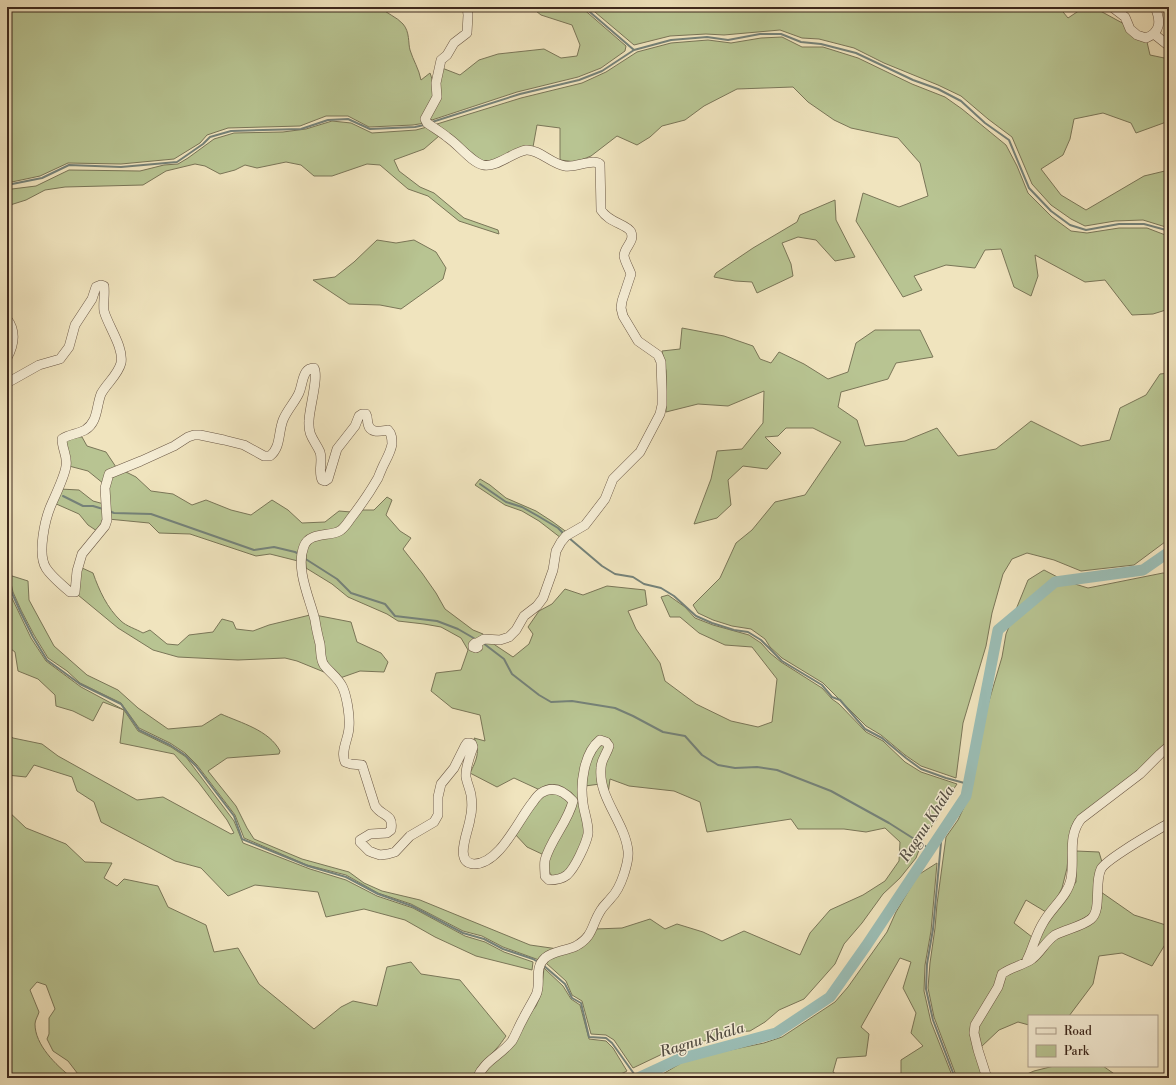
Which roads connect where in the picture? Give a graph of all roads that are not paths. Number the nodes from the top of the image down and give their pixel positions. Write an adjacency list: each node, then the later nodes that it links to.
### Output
1 (467, 7): 9 (street)
2 (1112, 7): 4 (street)
3 (1155, 7): 4 (street)
4 (1154, 34): 5 (street)
5 (1169, 46)
6 (7, 319): 7 (street)
7 (7, 358)
8 (7, 383): 13 (street)
9 (477, 643)
10 (1169, 746): 12 (street)
11 (1169, 823): 12 (street)
12 (1026, 963): 14 (street)
13 (477, 1078)
14 (987, 1078)

